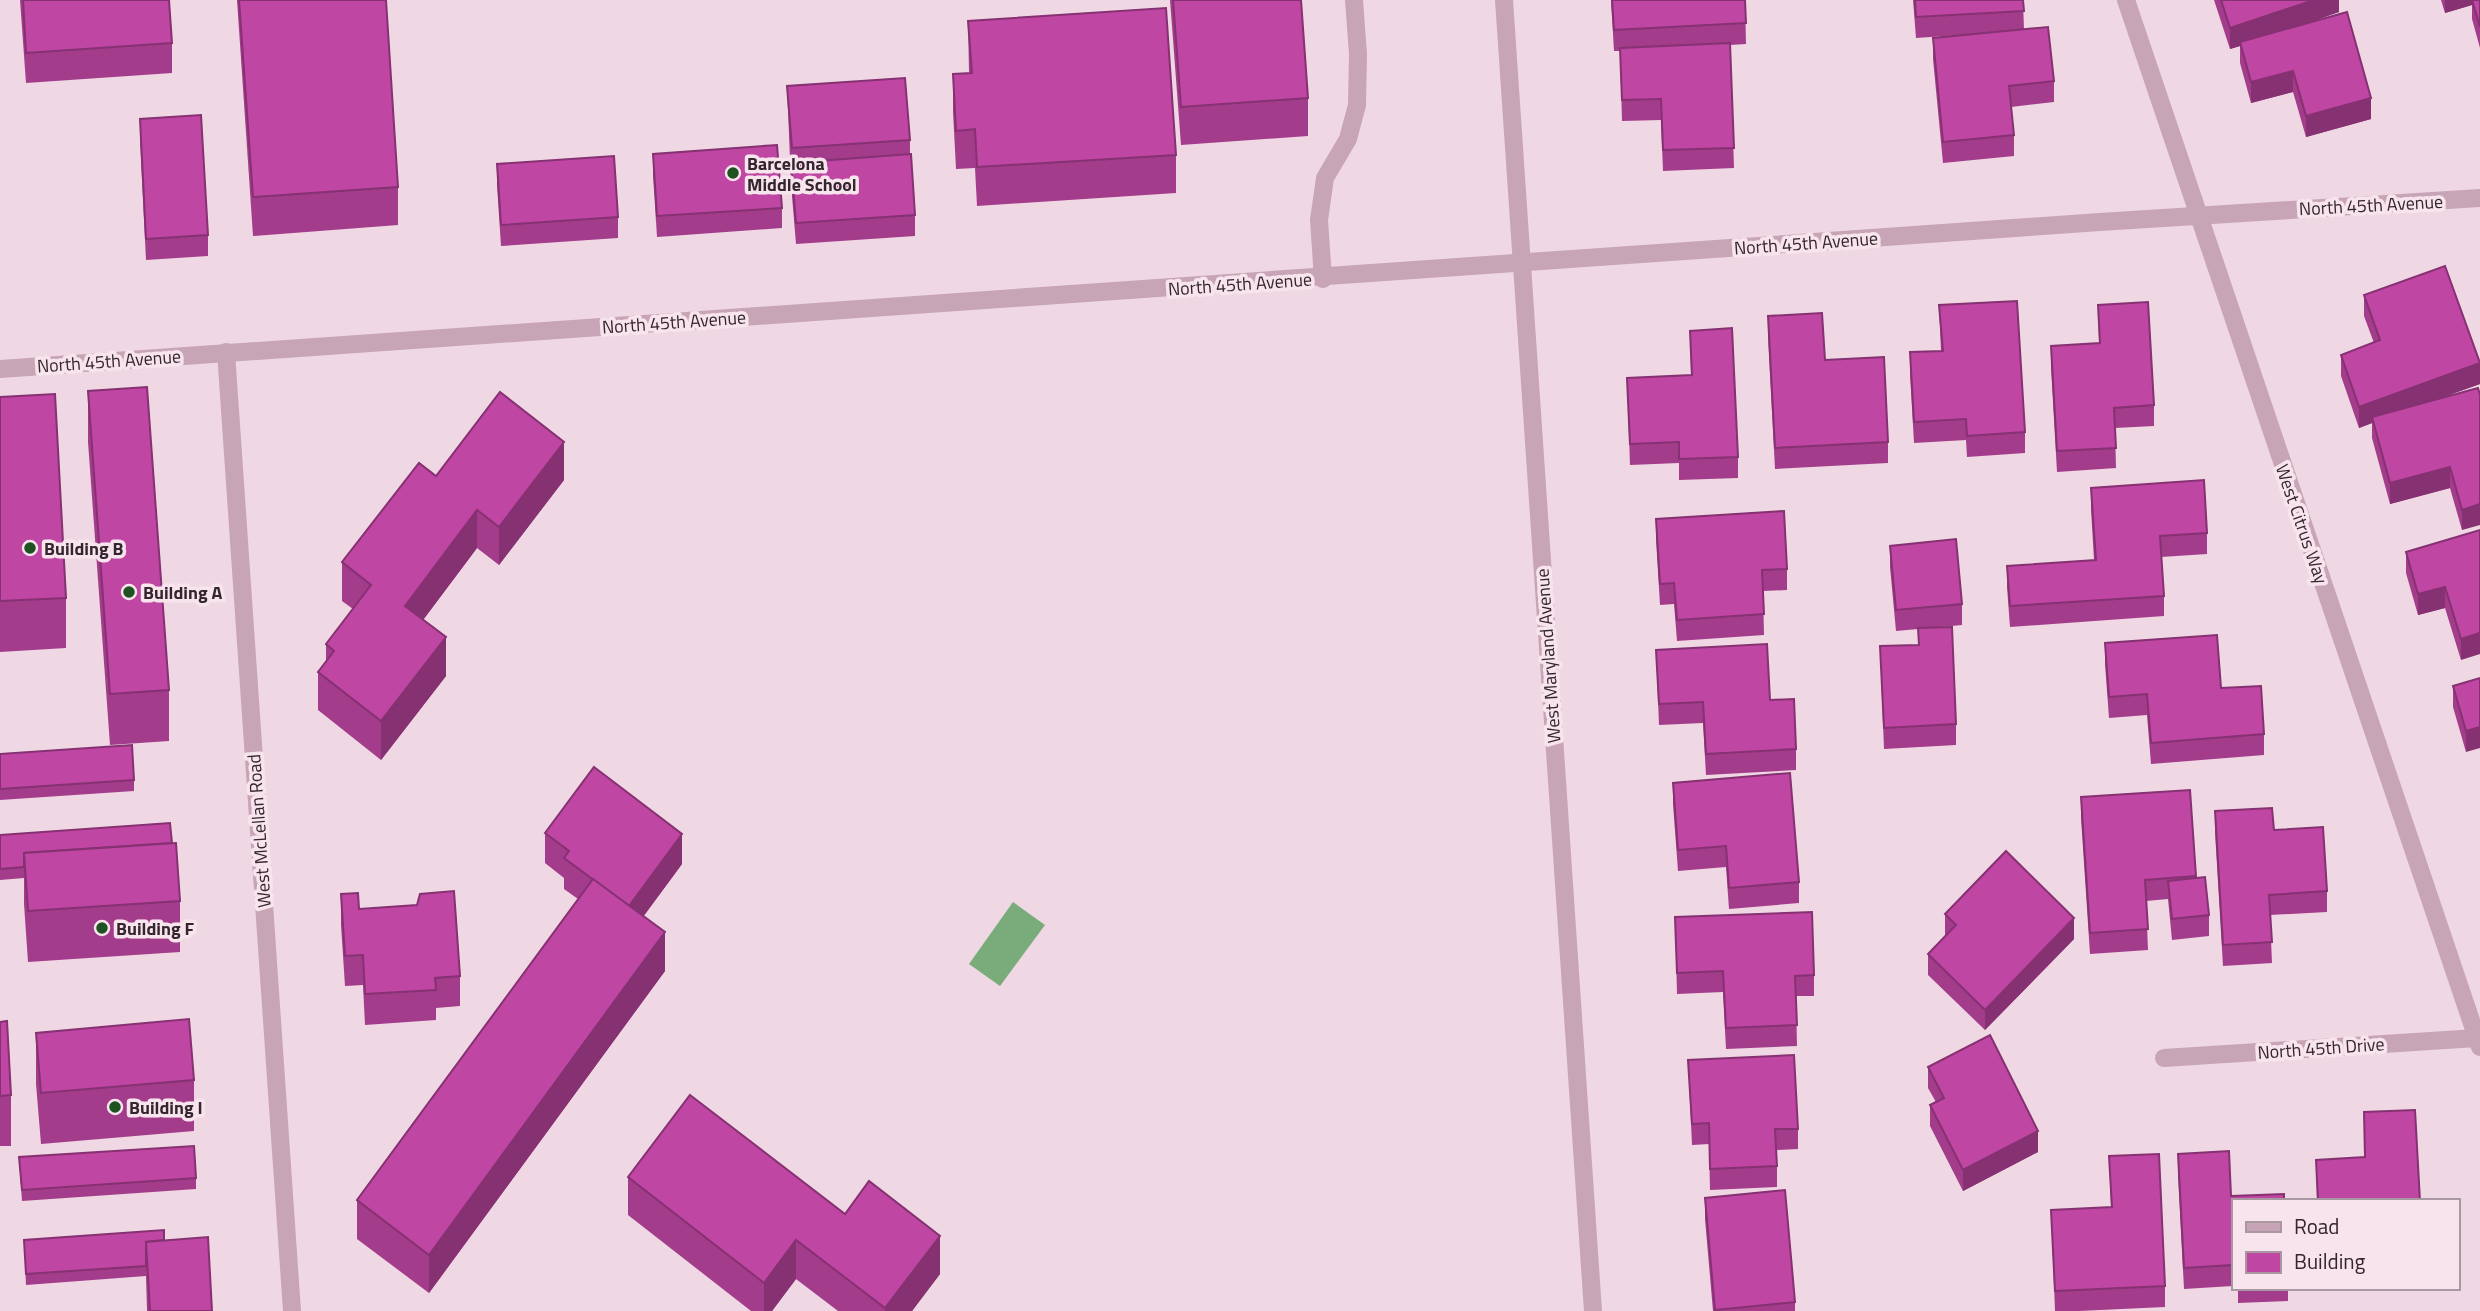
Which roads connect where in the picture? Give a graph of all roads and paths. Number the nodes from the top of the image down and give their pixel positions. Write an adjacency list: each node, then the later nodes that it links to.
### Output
1 (1354, 0): 7 (street)
2 (1504, 0): 6 (street, West Maryland Avenue)
3 (2126, 0): 5 (street, West Citrus Way)
4 (2480, 198): 5 (street, North 45th Avenue)
5 (2198, 216): 6 (street, North 45th Avenue); 10 (street, West Citrus Way)
6 (1521, 263): 7 (street, North 45th Avenue); 13 (street, West Maryland Avenue)
7 (1323, 279): 8 (street, North 45th Avenue)
8 (226, 352): 9 (street, North 45th Avenue); 12 (street, West McLellan Road)
9 (0, 369)
10 (2479, 1042): 11 (street, North 45th Drive)
11 (2164, 1058)
12 (292, 1311)
13 (1593, 1311)

